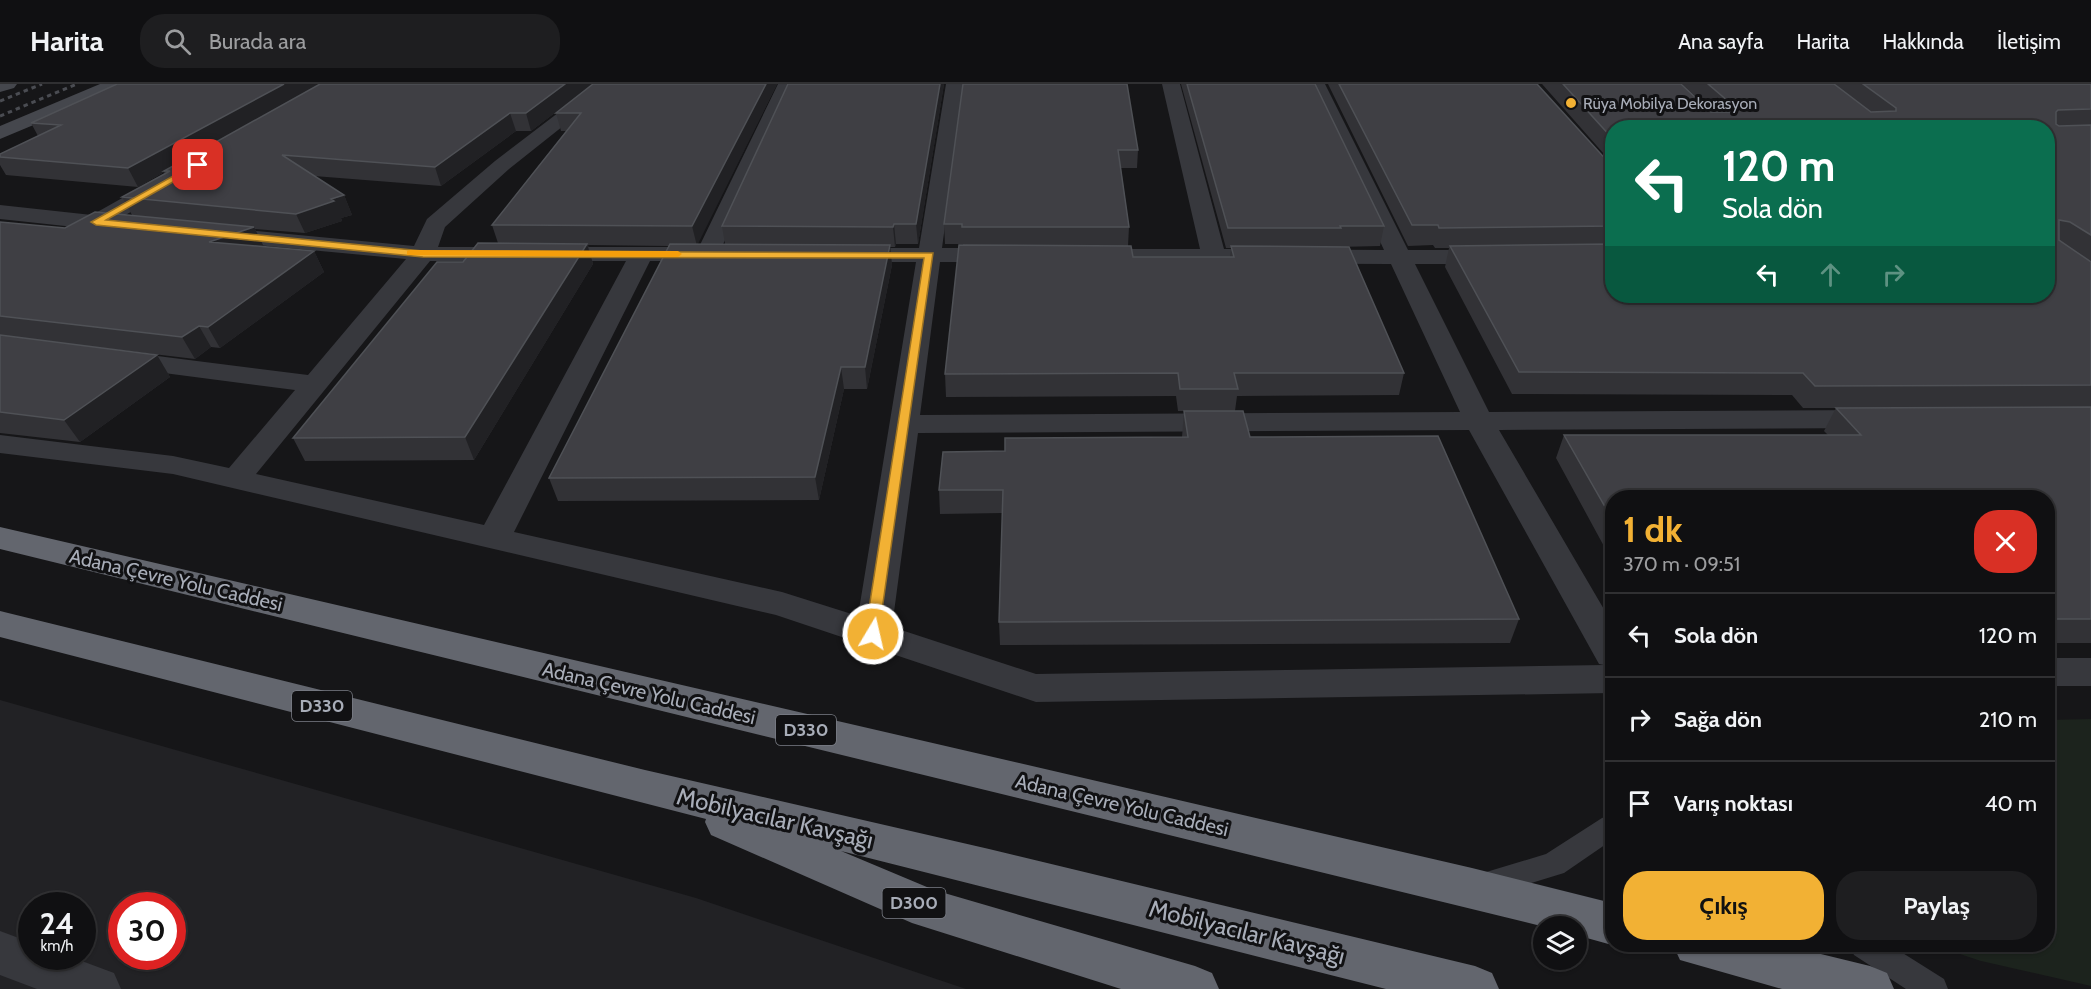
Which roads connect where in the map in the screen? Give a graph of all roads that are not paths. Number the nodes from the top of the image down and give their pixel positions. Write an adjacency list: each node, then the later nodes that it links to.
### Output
1 (8, 84): 8 (street)
2 (116, 84): 9 (street)
3 (607, 84): 15 (street)
4 (787, 84): 16 (street)
5 (955, 84): 18 (street)
6 (1171, 84): 22 (street)
7 (1316, 84): 23 (street)
8 (0, 87)
9 (0, 133)
10 (177, 176): 12 (street)
11 (0, 212): 12 (street)
12 (96, 222): 13 (street)
13 (142, 227)
14 (189, 231): 15 (street)
15 (423, 254): 16 (street); 25 (street)
16 (642, 254): 32 (street)
17 (823, 254): 18 (street)
18 (930, 255): 19 (street); 28 (street)
19 (1024, 256)
20 (1060, 256): 22 (street)
21 (1519, 256): 23 (street)
22 (1214, 257): 23 (street)
23 (1401, 258): 27 (street)
24 (93, 356): 25 (street)
25 (315, 384): 30 (street)
26 (1899, 419): 27 (street)
27 (1479, 421): 28 (street); 35 (street)
28 (904, 424): 34 (street)
29 (0, 444): 30 (street)
30 (236, 479): 32 (street)
31 (0, 538): 41 (highway, Adana Çevre Yolu Caddesi / D330)
32 (494, 538): 34 (street)
33 (0, 624): 39 (highway, D330)
34 (873, 634): 38 (street)
35 (1605, 642)
36 (2055, 672): 37 (street)
37 (2091, 672)
38 (1605, 679)
39 (645, 787): 47 (highway, Mobilyacılar Kavşağı / D300); 48 (highway, Mobilyacılar Kavşağı / D330)
40 (1605, 831): 41 (lane)
41 (1472, 888): 42 (highway, Adana Çevre Yolu Caddesi / D330)
42 (1605, 922)
43 (1724, 952): 49 (highway)
44 (1875, 952): 50 (lane)
45 (0, 953): 46 (street)
46 (97, 989)
47 (1195, 989)
48 (1475, 989)
49 (1870, 989)
50 (1933, 989)

